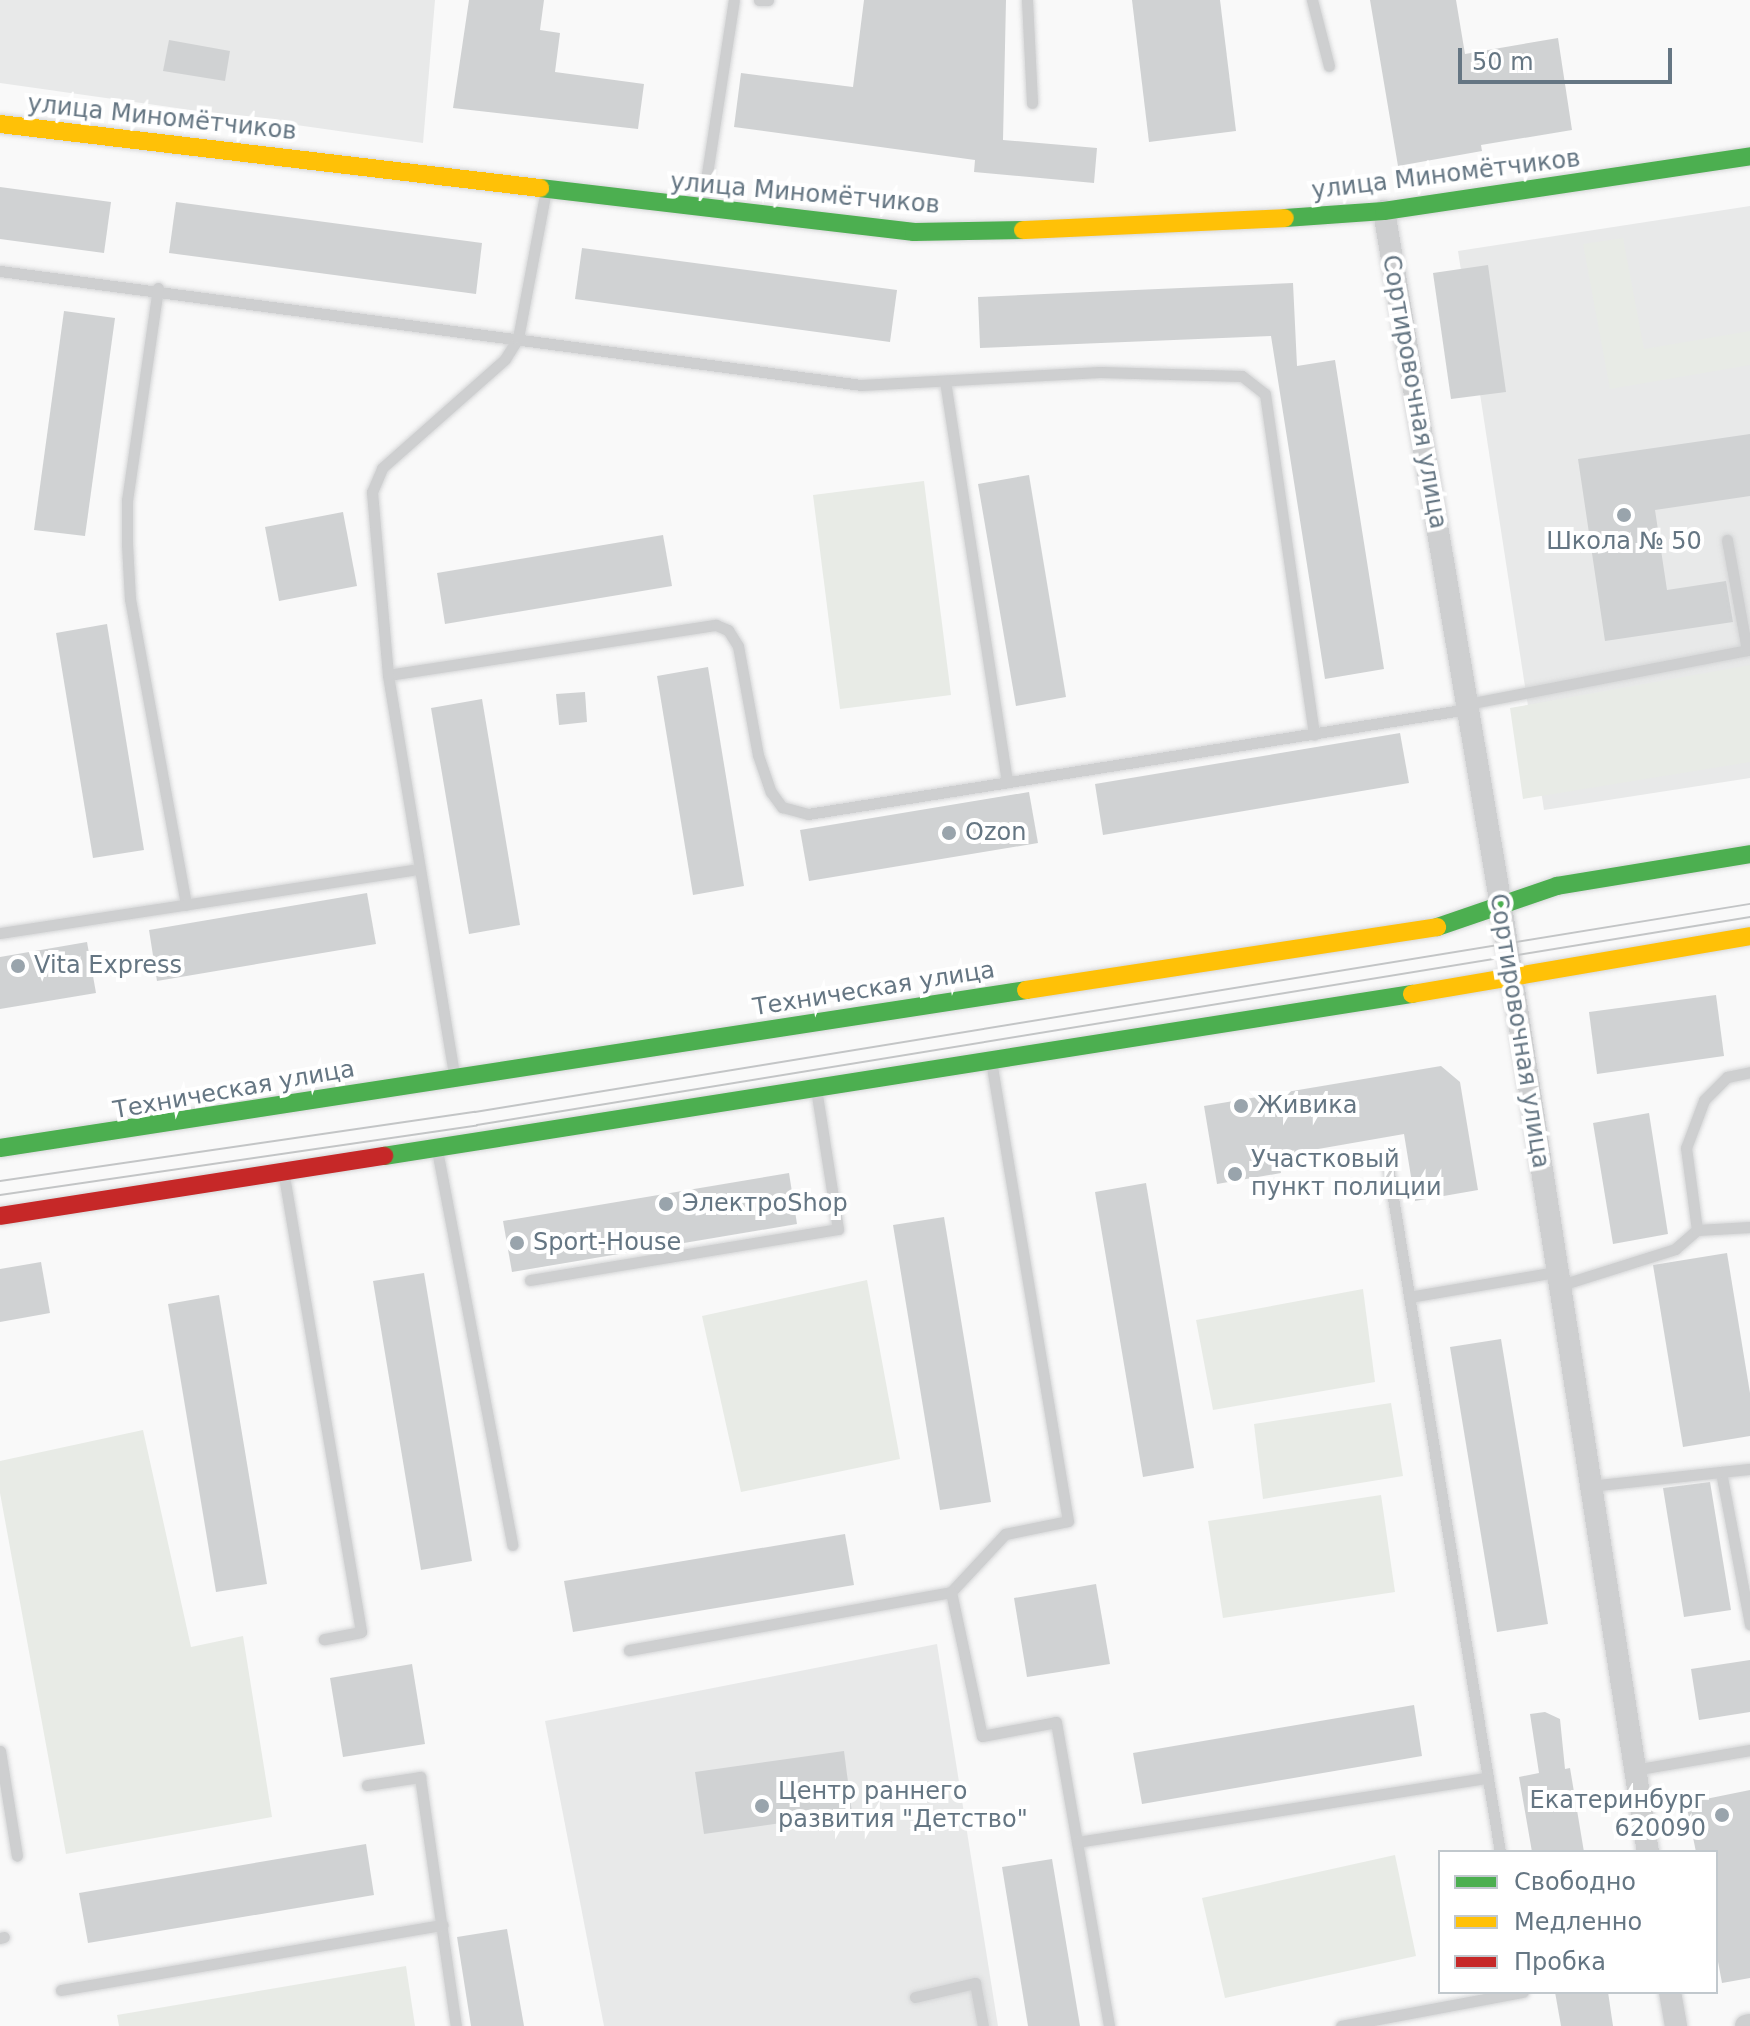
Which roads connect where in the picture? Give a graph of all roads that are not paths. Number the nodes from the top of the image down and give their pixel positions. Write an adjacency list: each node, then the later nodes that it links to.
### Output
1 (734, 0): 11 (lane)
2 (759, 0): 3 (lane)
3 (768, 0)
4 (1027, 0): 7 (lane)
5 (1312, 0): 6 (lane)
6 (1329, 66)
7 (1032, 103)
8 (0, 124): 10 (street, улица Миномётчиков)
9 (1750, 156): 12 (street, улица Миномётчиков)
10 (547, 189): 11 (street, улица Миномётчиков); 15 (lane)
11 (701, 211): 12 (street, улица Миномётчиков)
12 (1384, 211): 20 (street, Сортировочная улица)
13 (0, 271): 14 (lane)
14 (158, 288): 15 (lane); 25 (lane)
15 (518, 338): 16 (lane); 19 (lane)
16 (945, 381): 21 (lane); 22 (lane)
17 (1727, 540): 18 (lane)
18 (1749, 650): 20 (lane)
19 (388, 675): 22 (lane); 32 (lane)
20 (1467, 706): 21 (lane); 26 (street, Сортировочная улица)
21 (1314, 734): 22 (lane)
22 (1007, 782)
23 (1750, 854): 26 (street, Техническая улица)
24 (412, 870): 25 (lane)
25 (186, 905): 27 (lane)
26 (1501, 906): 29 (street, Сортировочная улица); 32 (street, Техническая улица)
27 (0, 933)
28 (1750, 936): 29 (street)
29 (1511, 974): 30 (street); 41 (street, Сортировочная улица)
30 (991, 1061): 33 (street); 48 (lane)
31 (1750, 1072): 40 (lane)
32 (455, 1079): 34 (street, Техническая улица)
33 (816, 1088): 35 (street); 42 (lane)
34 (0, 1148)
35 (436, 1149): 37 (street); 47 (lane)
36 (1387, 1161): 43 (lane)
37 (283, 1172): 38 (street); 50 (lane)
38 (0, 1216)
39 (1750, 1227): 40 (lane)
40 (1697, 1230): 41 (lane)
41 (1556, 1279): 43 (lane); 46 (street, Сортировочная улица)
42 (530, 1280)
43 (1409, 1297): 55 (lane)
44 (1750, 1469): 45 (lane)
45 (1721, 1472): 46 (lane); 49 (lane)
46 (1589, 1486): 54 (street, Сортировочная улица)
47 (512, 1545)
48 (951, 1592): 51 (lane); 57 (lane)
49 (1750, 1624)
50 (324, 1639)
51 (629, 1650)
52 (1750, 1750): 54 (lane)
53 (0, 1751): 60 (lane)
54 (1634, 1770): 59 (street, Сортировочная улица)
55 (1488, 1778): 57 (lane); 58 (lane)
56 (367, 1785): 61 (lane)
57 (1077, 1842): 68 (lane)
58 (1500, 1850)
59 (1648, 1850)
60 (17, 1856)
61 (442, 1925): 62 (lane); 66 (lane)
62 (61, 1990)
63 (1512, 1994): 69 (lane)
64 (1670, 1994): 70 (street)
65 (915, 1997): 67 (lane)
66 (456, 2026)
67 (983, 2026)
68 (1109, 2026)
69 (1341, 2026)
70 (1676, 2026)

